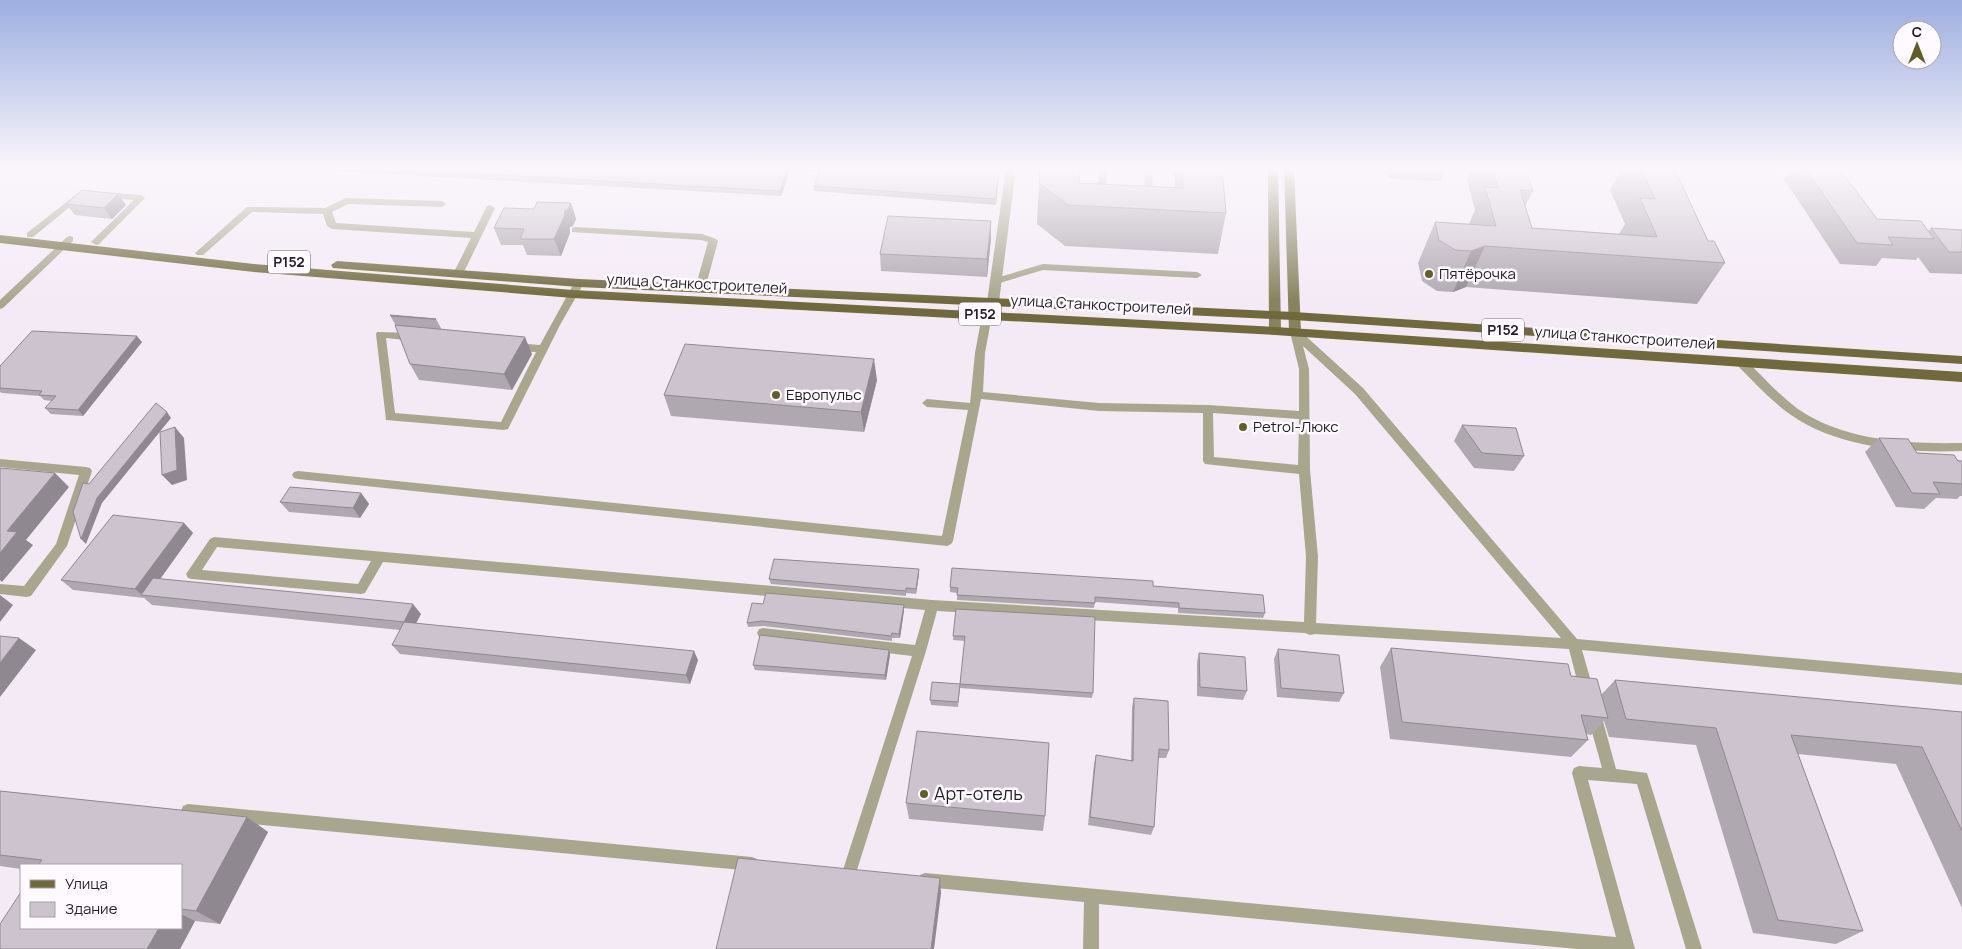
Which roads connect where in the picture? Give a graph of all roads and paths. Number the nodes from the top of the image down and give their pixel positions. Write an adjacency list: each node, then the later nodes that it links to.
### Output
1 (57, 212): 11 (lane)
2 (126, 212): 15 (lane)
3 (246, 212): 16 (lane)
4 (327, 212): 12 (lane)
5 (488, 212): 12 (lane)
6 (1005, 212): 19 (street)
7 (1274, 212): 25 (main road)
8 (1290, 212): 26 (main road)
9 (575, 230): 21 (lane)
10 (0, 232): 11 (main road, улица Станкостроителей / Р152)
11 (30, 235): 14 (main road, улица Станкостроителей / Р152)
12 (476, 235): 17 (lane)
13 (0, 239): 14 (main road, улица Станкостроителей / Р152)
14 (66, 242): 15 (main road, улица Станкостроителей / Р152); 20 (main road, улица Станкостроителей / Р152); 23 (lane)
15 (96, 242): 16 (main road, улица Станкостроителей / Р152)
16 (200, 253): 17 (main road, улица Станкостроителей / Р152)
17 (458, 274): 20 (main road, улица Станкостроителей / Р152)
18 (1197, 276): 19 (lane)
19 (996, 281): 22 (street)
20 (576, 289): 21 (main road, улица Станкостроителей / Р152); 24 (main road, улица Станкостроителей / Р152); 31 (lane)
21 (700, 289): 22 (main road, улица Станкостроителей / Р152)
22 (993, 302): 25 (main road, улица Станкостроителей / Р152)
23 (0, 306)
24 (987, 315): 27 (main road, улица Станкостроителей / Р152); 35 (lane)
25 (1275, 316): 26 (main road, улица Станкостроителей / Р152); 27 (main road)
26 (1294, 316): 28 (main road); 32 (main road, улица Станкостроителей / Р152)
27 (1275, 331): 28 (main road, улица Станкостроителей / Р152)
28 (1295, 332): 33 (main road, улица Станкостроителей / Р152); 39 (lane); 49 (lane)
29 (428, 338): 31 (lane)
30 (505, 346): 31 (lane)
31 (543, 349)
32 (1962, 360)
33 (1741, 362): 34 (main road, улица Станкостроителей / Р152); 40 (lane)
34 (1962, 377)
35 (977, 395): 37 (lane); 38 (lane)
36 (927, 403): 37 (lane)
37 (974, 408): 43 (lane)
38 (1208, 409): 39 (lane); 42 (lane)
39 (1304, 415): 42 (lane)
40 (1962, 447)
41 (0, 463): 45 (lane)
42 (1304, 470): 47 (lane)
43 (298, 475)
44 (379, 557): 44 (lane); 46 (lane)
45 (0, 589)
46 (932, 606): 47 (lane); 50 (lane)
47 (1310, 630): 49 (lane)
48 (763, 633): 50 (lane)
49 (1574, 644): 51 (lane); 52 (lane)
50 (920, 652): 55 (lane)
51 (1962, 679)
52 (1611, 775): 58 (lane); 60 (lane)
53 (178, 810): 54 (lane)
54 (770, 866)
55 (849, 873)
56 (907, 879): 57 (lane)
57 (1092, 896): 58 (lane); 59 (lane)
58 (1626, 947)
59 (1091, 949)
60 (1694, 949)

